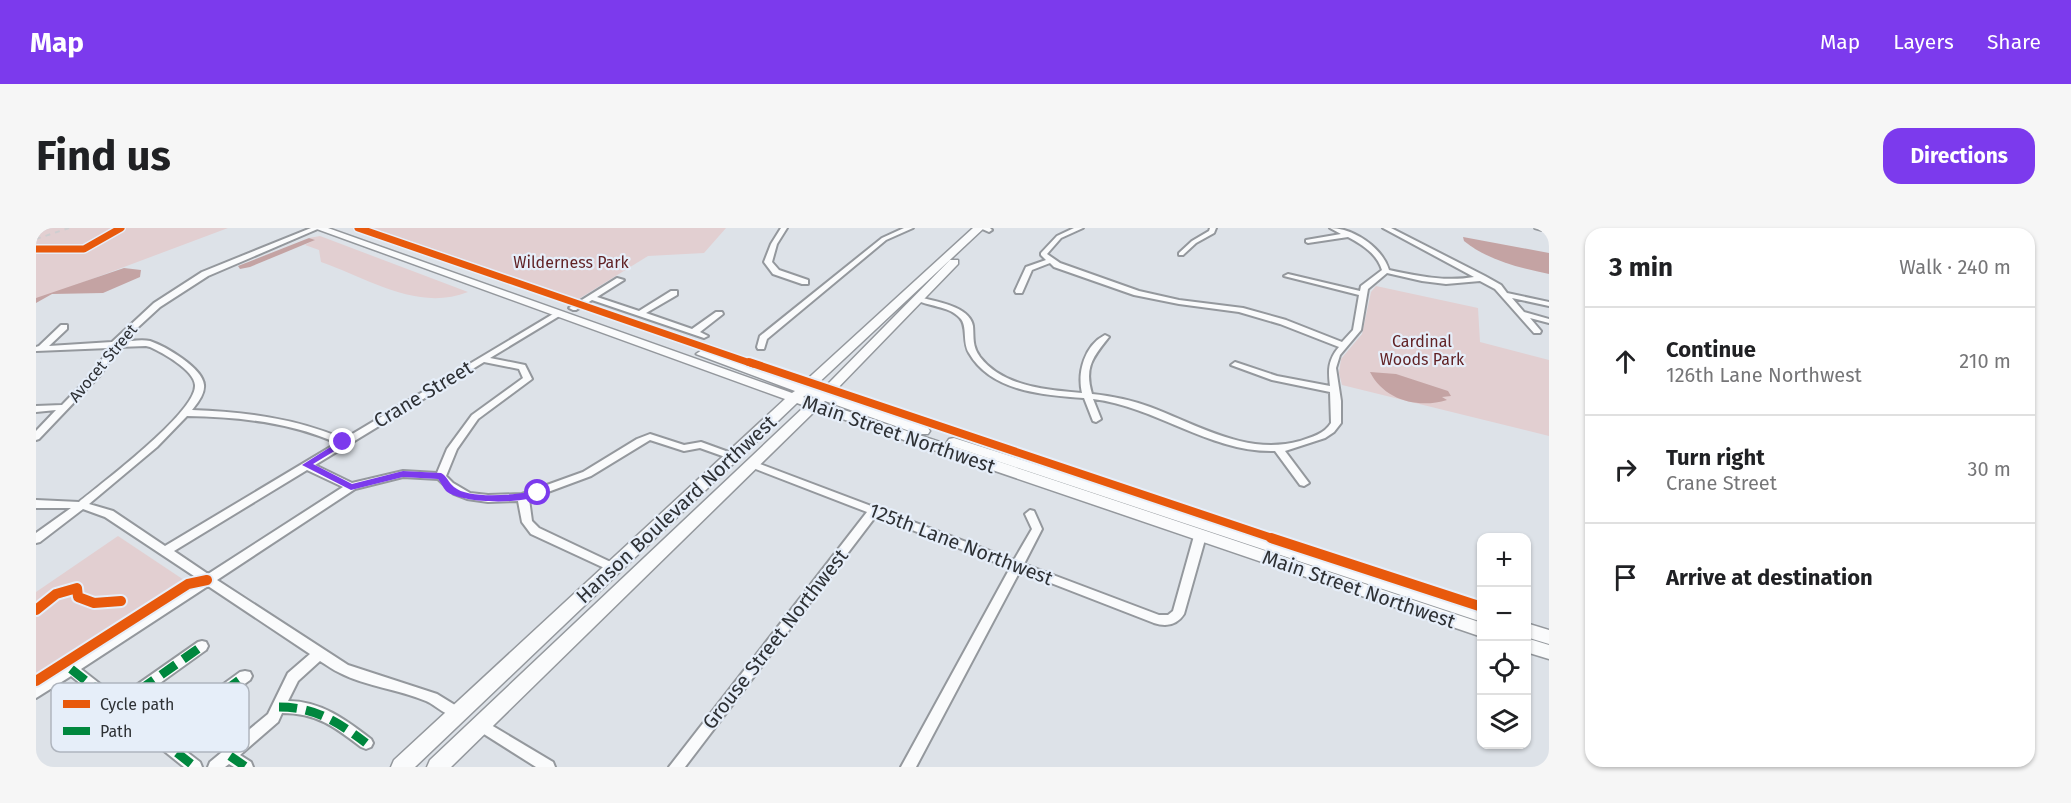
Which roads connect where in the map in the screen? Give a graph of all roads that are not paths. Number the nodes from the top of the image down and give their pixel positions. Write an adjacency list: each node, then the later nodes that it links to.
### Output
1 (307, 228): 18 (street, Avocet Street)
2 (318, 228): 18 (street, Avocet Street); 31 (main road, Main Street Northwest)
3 (332, 228): 13 (main road, Main Street Northwest)
4 (341, 228): 13 (main road, Main Street Northwest)
5 (784, 228): 22 (street)
6 (910, 228): 43 (street)
7 (1080, 228): 16 (street)
8 (1213, 228): 15 (street)
9 (1333, 228): 12 (street)
10 (1386, 228): 20 (street)
11 (986, 229): 28 (main road, Hanson Boulevard Northwest); 48 (main road, Hanson Boulevard Northwest)
12 (1348, 235): 14 (street); 17 (street)
13 (365, 237): 30 (main road, Main Street Northwest)
14 (1308, 241)
15 (1181, 254)
16 (1049, 261): 23 (street); 42 (street)
17 (1386, 272): 20 (street); 25 (street)
18 (205, 274): 41 (street, Avocet Street)
19 (1288, 276): 25 (street)
20 (1482, 278): 26 (street)
21 (620, 280): 27 (street)
22 (805, 282)
23 (1019, 291)
24 (674, 293): 32 (street)
25 (1363, 294): 42 (street)
26 (1508, 295): 29 (street); 34 (street)
27 (591, 297): 30 (street); 32 (street)
28 (918, 299): 49 (street); 50 (main road, Hanson Boulevard Northwest)
29 (1549, 304)
30 (573, 308): 48 (main road, Main Street Northwest)
31 (558, 313): 45 (street, Crane Street); 48 (main road, Main Street Northwest)
32 (640, 314): 38 (street)
33 (719, 314): 38 (street)
34 (1523, 314): 35 (street); 37 (street)
35 (1549, 321)
36 (64, 327): 44 (street)
37 (1537, 331)
38 (693, 332): 39 (street)
39 (704, 336)
40 (1105, 337): 49 (street)
41 (116, 343): 44 (street); 51 (street, Avocet Street); 53 (street)
42 (1344, 346): 47 (street)
43 (761, 347)
44 (39, 348)
45 (482, 359): 56 (street, Crane Street); 61 (street)
46 (1235, 365): 47 (street)
47 (1335, 390): 57 (street)
48 (799, 393): 50 (main road, Main Street Northwest); 58 (main road, Hanson Boulevard Northwest)
49 (1088, 396): 54 (street); 57 (street)
50 (818, 400): 59 (main road, Hanson Boulevard Northwest); 69 (main road, Main Street Northwest); 75 (main road, Main Street Northwest)
51 (66, 407): 52 (street); 55 (street, Avocet Street)
52 (36, 409)
53 (185, 413): 56 (street); 66 (street)
54 (1096, 419)
55 (36, 437)
56 (343, 442): 60 (street, Crane Street)
57 (1278, 448): 62 (street)
58 (731, 456): 64 (street); 73 (main road, Hanson Boulevard Northwest)
59 (752, 464): 67 (street, 125th Lane Northwest); 93 (main road, Hanson Boulevard Northwest)
60 (306, 465): 63 (street); 71 (street, Crane Street)
61 (441, 476): 63 (street); 64 (street)
62 (1304, 483)
63 (351, 487): 74 (street)
64 (523, 497): 73 (street)
65 (36, 504): 66 (street)
66 (82, 505): 70 (street); 71 (street)
67 (874, 511): 72 (street, 125th Lane Northwest); 105 (street, Grouse Street Northwest)
68 (1030, 514): 72 (street)
69 (1200, 536): 72 (street, 125th Lane Northwest); 75 (main road, Main Street Northwest)
70 (36, 539)
71 (164, 552): 74 (street)
72 (1017, 566): 106 (street)
73 (613, 568): 90 (main road, Hanson Boulevard Northwest)
74 (207, 580): 83 (street); 84 (street)
75 (1445, 610): 76 (main road, Main Street Northwest); 77 (main road, Main Street Northwest)
76 (1477, 614)
77 (1477, 627)
78 (1531, 631): 79 (main road)
79 (1549, 637)
80 (202, 646): 87 (street)
81 (1531, 646): 82 (main road)
82 (1549, 652)
83 (320, 653): 91 (street); 92 (street)
84 (71, 669): 86 (street); 89 (street)
85 (245, 676): 88 (street)
86 (88, 683)
87 (150, 683)
88 (235, 683)
89 (36, 692)
90 (479, 694): 92 (main road, Hanson Boulevard Northwest); 93 (main road)
91 (279, 707): 94 (street); 95 (street)
92 (458, 714): 102 (main road, Hanson Boulevard Northwest)
93 (481, 725): 103 (main road, Hanson Boulevard Northwest); 104 (street)
94 (249, 740)
95 (366, 743)
96 (176, 752): 99 (street)
97 (235, 752): 98 (street)
98 (230, 756): 100 (street); 101 (street)
99 (195, 767)
100 (216, 767)
101 (246, 767)
102 (401, 767)
103 (437, 767)
104 (548, 767)
105 (675, 767)
106 (908, 767)

